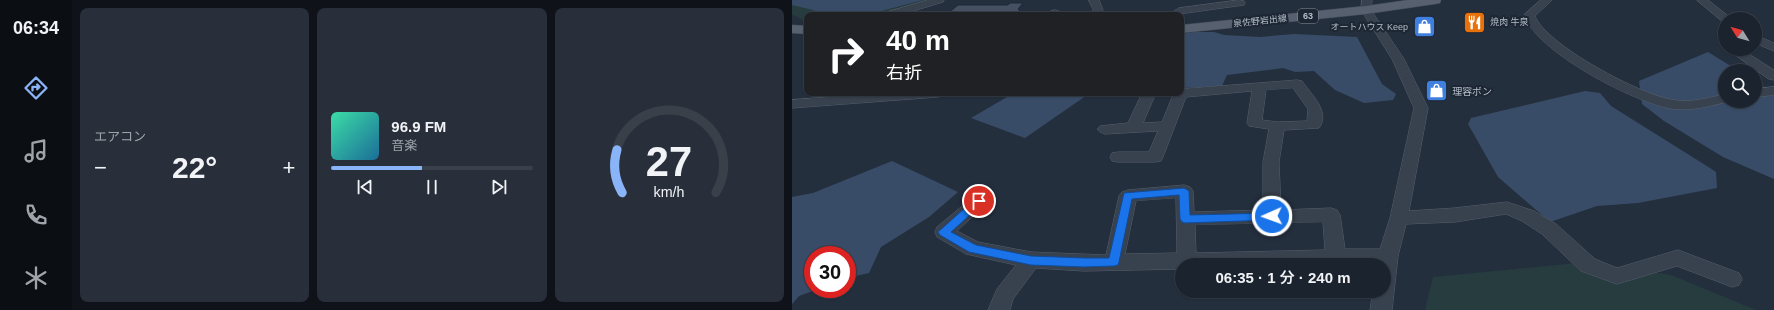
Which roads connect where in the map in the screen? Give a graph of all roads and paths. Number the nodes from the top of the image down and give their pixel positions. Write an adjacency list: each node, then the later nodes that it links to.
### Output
1 (939, 0): 9 (street)
2 (1094, 0): 10 (street)
3 (1435, 0): 7 (main road, 泉佐野岩出線 / 63)
4 (1547, 0): 24 (street)
5 (1702, 0): 11 (street)
6 (1240, 3): 8 (street)
7 (1367, 5): 13 (main road, 泉佐野岩出線 / 63); 33 (street)
8 (1180, 9)
9 (898, 12)
10 (1097, 12)
11 (1718, 13)
12 (792, 29): 14 (main road)
13 (1184, 29)
14 (804, 30)
15 (1739, 56): 16 (street)
16 (1774, 76)
17 (1260, 87): 20 (street); 27 (street); 27 (street)
18 (1774, 91): 19 (street)
19 (1762, 92)
20 (1184, 94)
21 (898, 96): 25 (street)
22 (1148, 96): 28 (street)
23 (1178, 96): 26 (street)
24 (1718, 100)
25 (792, 104)
26 (1168, 126): 28 (street); 30 (street)
27 (1277, 126): 32 (street)
28 (1134, 127): 29 (street)
29 (1105, 129)
30 (1118, 157)
31 (979, 201): 39 (street)
32 (1272, 216): 34 (street); 36 (street)
33 (1399, 218): 35 (street); 42 (street)
34 (1185, 219): 37 (street); 41 (street)
35 (1388, 256): 36 (street)
36 (1336, 257): 38 (street)
37 (1187, 258)
38 (1286, 258)
39 (1031, 260): 41 (street); 44 (street)
40 (1175, 260): 41 (street)
41 (1114, 262)
42 (1732, 279)
43 (1382, 298): 45 (street)
44 (999, 310)
45 (1381, 310)

